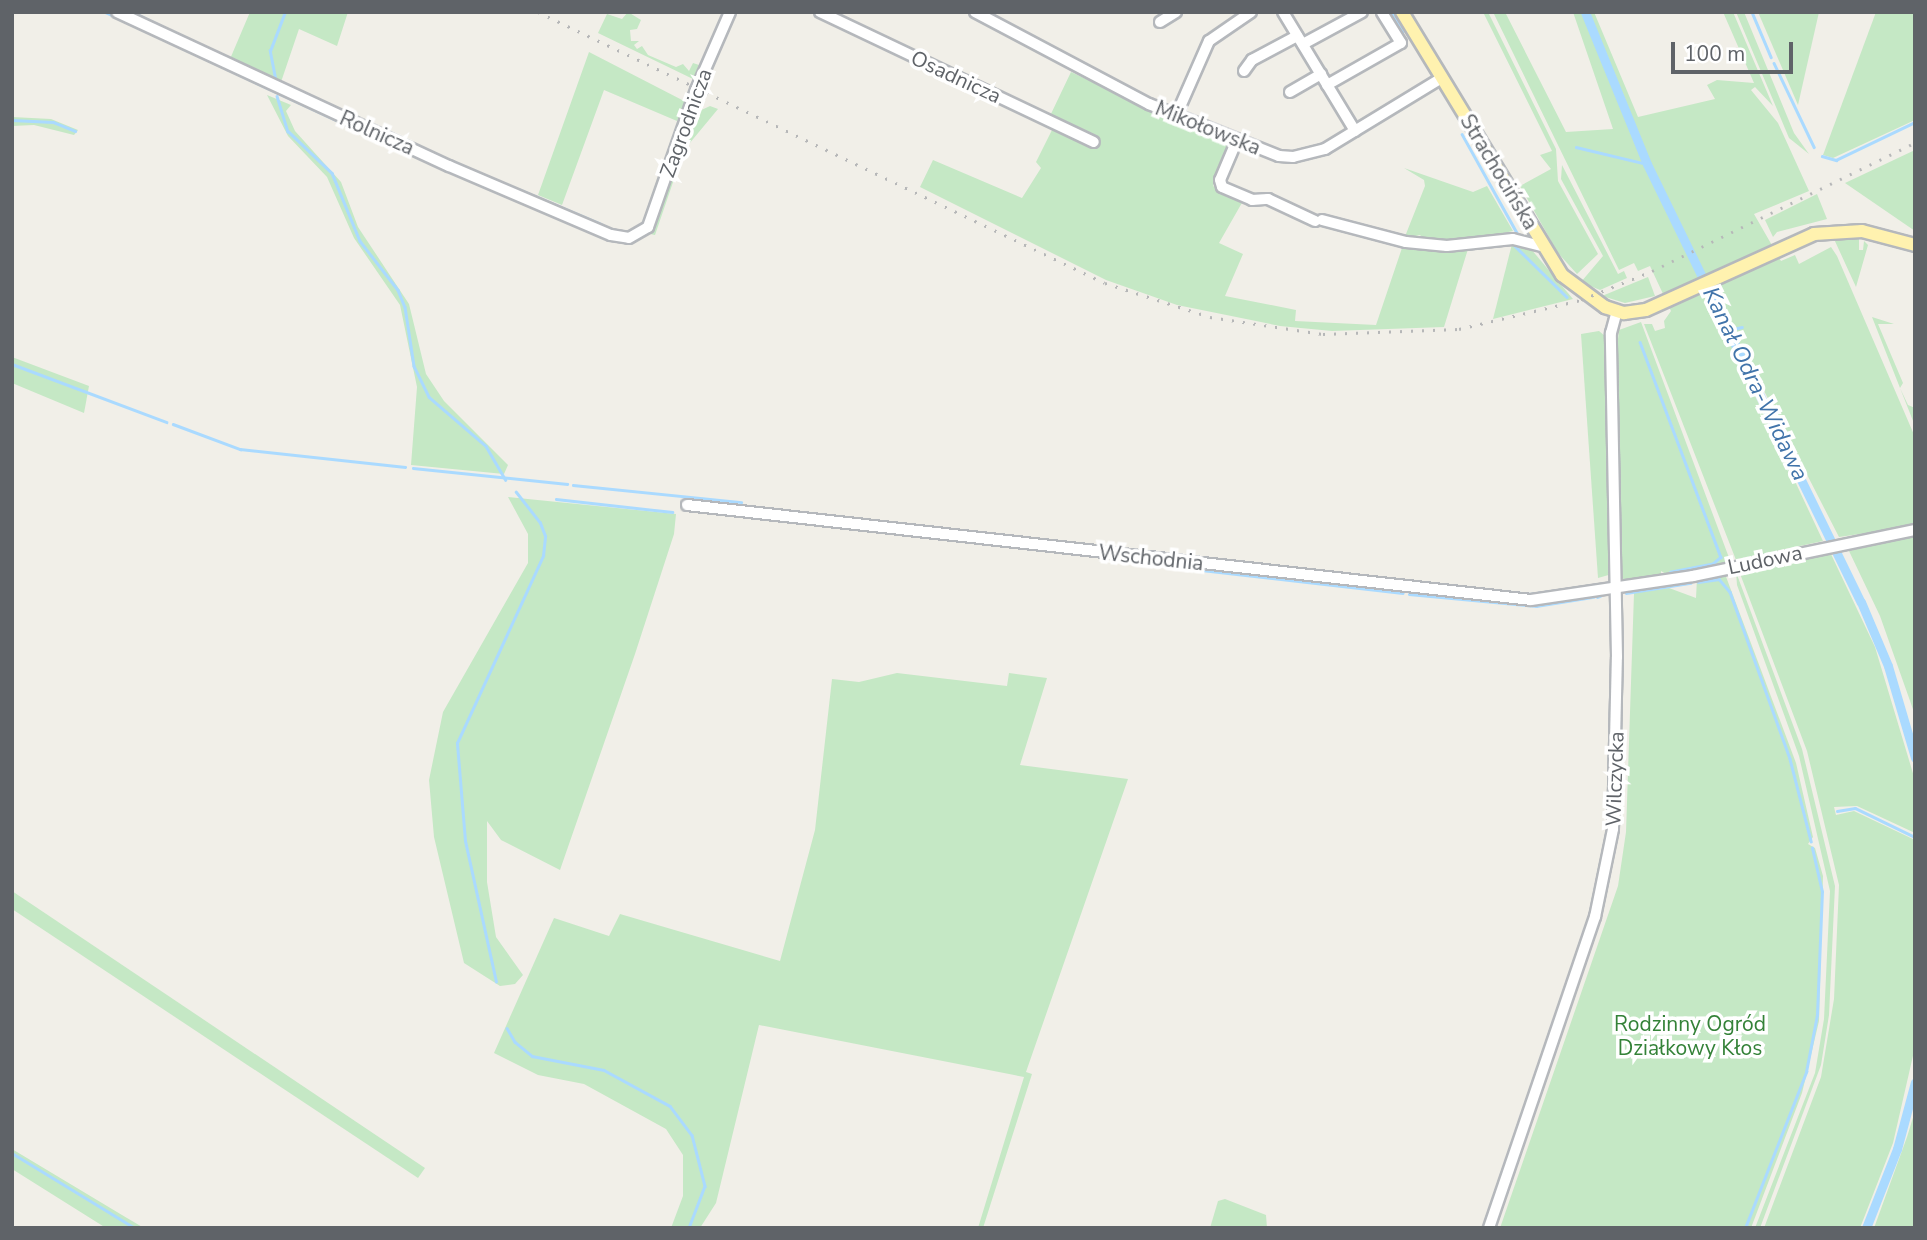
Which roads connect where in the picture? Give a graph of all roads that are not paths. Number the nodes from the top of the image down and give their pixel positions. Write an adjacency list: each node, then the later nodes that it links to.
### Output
1 (117, 12): 22 (street, Rolnicza)
2 (730, 12): 22 (street, Zagrodnicza)
3 (820, 12): 21 (street, Osadnicza)
4 (975, 12): 18 (street, Mikołowska)
5 (1176, 12): 11 (street)
6 (1251, 12): 18 (street)
7 (1283, 12): 12 (street)
8 (1362, 12): 12 (street)
9 (1382, 12): 16 (street)
10 (1402, 12): 15 (main road, Strachocińska)
11 (1160, 22)
12 (1300, 40): 13 (street); 14 (street)
13 (1244, 71)
14 (1321, 74): 16 (street); 17 (street)
15 (1442, 78): 19 (street, Mikołowska); 24 (main road, Strachocińska)
16 (1328, 85): 19 (street)
17 (1290, 92)
18 (1176, 116): 20 (street, Mikołowska)
19 (1355, 131): 20 (street, Mikołowska)
20 (1237, 140): 24 (street)
21 (1094, 142)
22 (642, 234)
23 (1915, 245): 25 (main road)
24 (1545, 247): 25 (main road, Strachocińska)
25 (1616, 311): 28 (street, Wilczycka)
26 (687, 505): 28 (street, Wschodnia)
27 (1915, 530): 28 (street, Ludowa)
28 (1615, 587): 29 (street, Wilczycka)
29 (1489, 1228)

